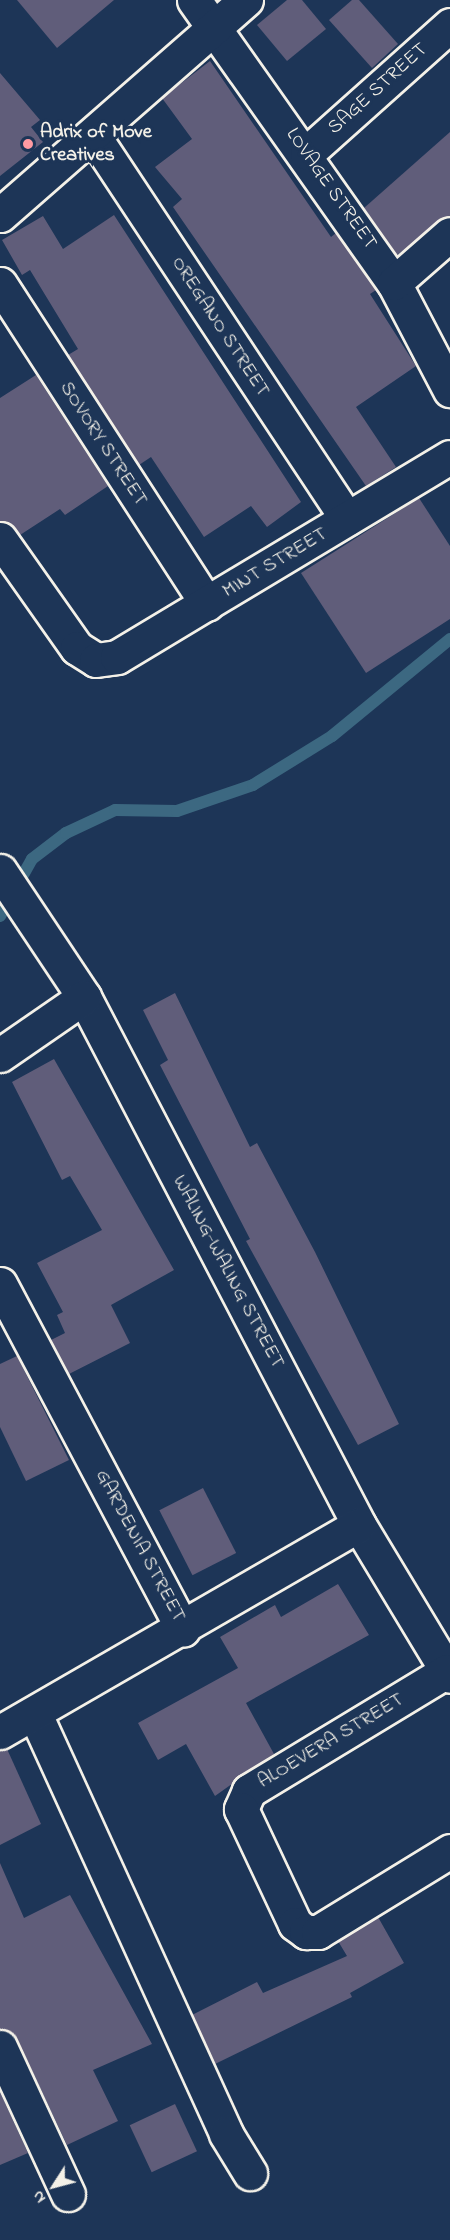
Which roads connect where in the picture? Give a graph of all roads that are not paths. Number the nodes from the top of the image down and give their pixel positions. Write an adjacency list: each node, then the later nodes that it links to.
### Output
1 (194, 0): 4 (street, LOVAGE STREET)
2 (246, 0): 4 (street)
3 (450, 25): 6 (street, SAGE STREET)
4 (215, 28): 5 (street); 6 (street, LOVAGE STREET)
5 (93, 135): 7 (street); 13 (street, OREGANO STREET)
6 (307, 153): 9 (street, LOVAGE STREET)
7 (0, 215)
8 (450, 234): 9 (street)
9 (394, 282): 11 (street, LOVAGE STREET)
10 (0, 284): 15 (street, SOVORY STREET)
11 (450, 390)
12 (450, 457): 13 (street, MINT STREET)
13 (347, 519): 15 (street, MINT STREET)
14 (0, 539): 15 (street, MINT STREET)
15 (207, 604)
16 (0, 871): 17 (street, WALING-WALING STREET)
17 (84, 997): 18 (street); 20 (street, WALING-WALING STREET)
18 (0, 1055)
19 (0, 1284): 21 (street, GARDENIA STREET)
20 (359, 1525): 21 (street, GARDENIA STREET); 22 (street, WALING-WALING STREET)
21 (183, 1630): 23 (street)
22 (449, 1674): 25 (street, ALOEVERA STREET)
23 (35, 1714): 24 (street); 27 (street)
24 (0, 1732)
25 (450, 1851)
26 (0, 2047): 28 (street)
27 (250, 2173)
28 (68, 2194)

